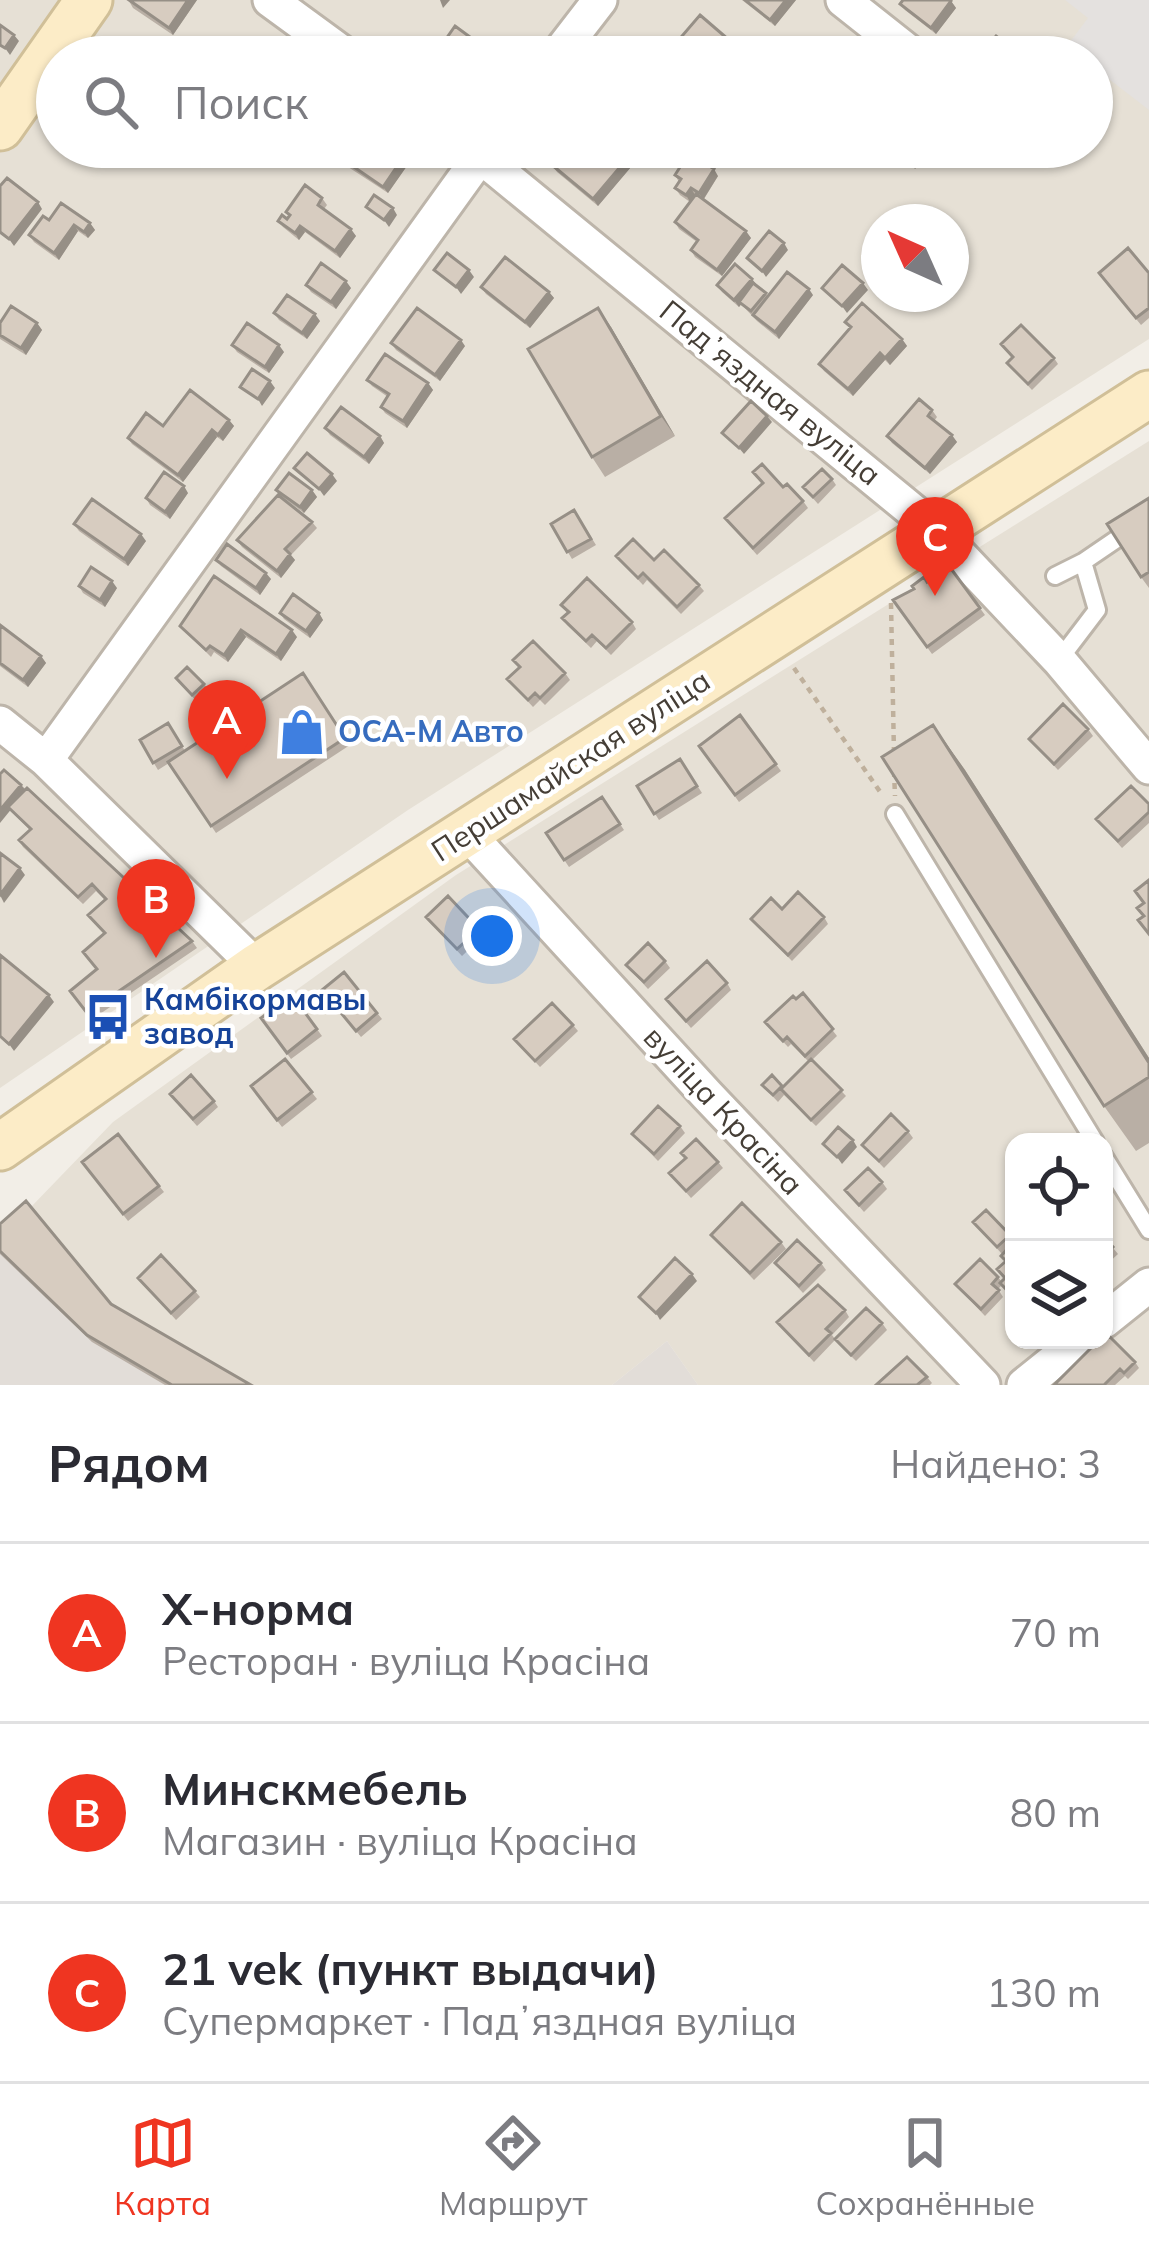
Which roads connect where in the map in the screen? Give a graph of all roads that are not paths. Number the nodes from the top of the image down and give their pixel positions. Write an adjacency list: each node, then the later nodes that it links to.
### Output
1 (89, 0): 5 (main road)
2 (271, 0): 6 (street)
3 (600, 0): 7 (street)
4 (843, 0): 8 (street)
5 (64, 36)
6 (319, 36)
7 (572, 36)
8 (888, 36)
9 (36, 76): 10 (main road)
10 (0, 127)
11 (466, 168): 20 (street)
12 (501, 168): 15 (street, Падʼяздная вуліца)
13 (1149, 394): 15 (main road, Першамайская вуліца)
14 (1149, 517): 16 (lane)
15 (936, 530): 18 (street, Падʼяздная вуліца); 23 (main road, Першамайская вуліца)
16 (1083, 562): 17 (lane); 18 (lane)
17 (1055, 576)
18 (1059, 660): 21 (street, Падʼяздная вуліца)
19 (0, 723): 20 (street)
20 (46, 760): 24 (street)
21 (1149, 766)
22 (895, 814): 25 (lane)
23 (467, 833): 24 (main road, Першамайская вуліца); 32 (street, вуліца Красіна)
24 (257, 967): 26 (main road, Першамайская вуліца)
25 (1090, 1133)
26 (0, 1147)
27 (1113, 1171): 28 (lane)
28 (1149, 1230)
29 (1149, 1285): 30 (street)
30 (1113, 1314)
31 (1069, 1349): 33 (street)
32 (983, 1385)
33 (1024, 1385)

